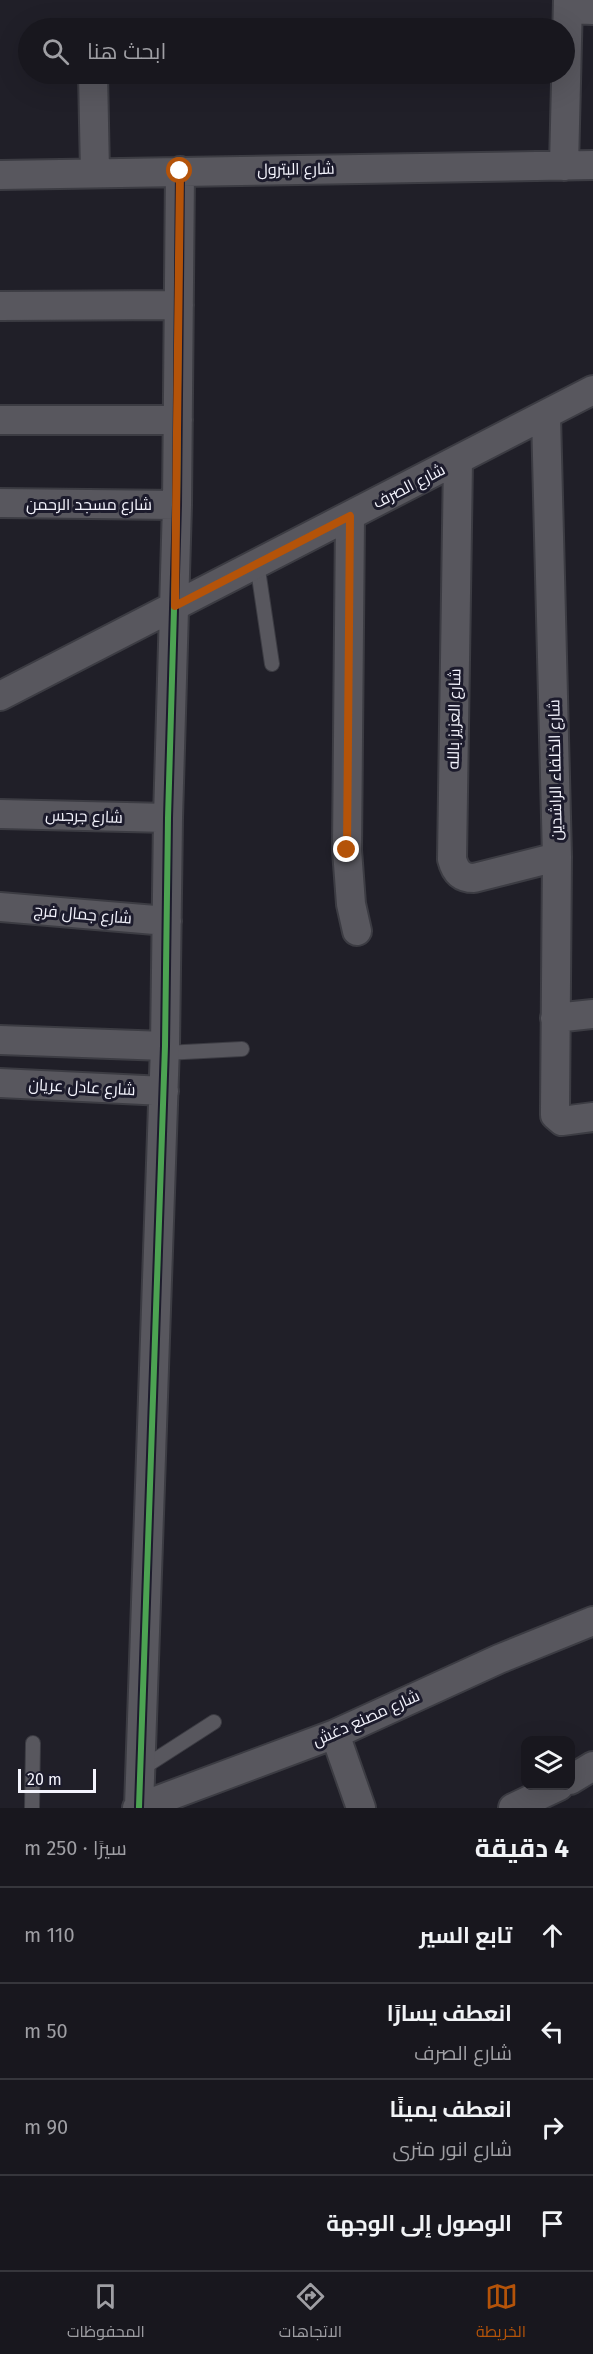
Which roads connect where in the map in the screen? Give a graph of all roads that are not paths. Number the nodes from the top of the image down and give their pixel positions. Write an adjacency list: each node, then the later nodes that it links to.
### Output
1 (93, 84): 6 (street)
2 (565, 84): 4 (street)
3 (593, 165): 4 (street, شارع البترول)
4 (564, 166): 5 (street, شارع البترول)
5 (180, 171): 6 (street, شارع البترول); 8 (street)
6 (95, 172): 7 (street, شارع البترول)
7 (0, 175)
8 (179, 304): 9 (street); 13 (street)
9 (0, 306)
10 (593, 390): 11 (street, شارع الصرف)
11 (546, 416): 14 (street, شارع الصرف); 24 (street, شارع الخلفاء الراشدين)
12 (0, 420): 13 (street)
13 (178, 420): 16 (street)
14 (458, 461): 17 (street, شارع الصرف); 24 (street, شارع العزيز بالله)
15 (0, 503): 16 (street, شارع مسجد الرحمن)
16 (177, 505): 19 (street)
17 (350, 516): 18 (street, شارع الصرف); 27 (street)
18 (257, 563): 19 (street, شارع الصرف); 20 (lane)
19 (175, 606): 21 (street, شارع الصرف); 23 (street)
20 (272, 664)
21 (0, 696)
22 (0, 814): 23 (street, شارع جرجس)
23 (168, 818): 26 (street)
24 (557, 857): 29 (street, شارع الخلفاء الراشدين)
25 (0, 908): 26 (street, شارع جمال فرج)
26 (167, 921): 32 (street)
27 (357, 931)
28 (593, 1014): 29 (street)
29 (555, 1018): 35 (street, شارع الخلفاء الراشدين)
30 (0, 1040): 32 (street)
31 (242, 1049): 32 (lane)
32 (165, 1050): 34 (street)
33 (0, 1083): 34 (street, شارع عادل عريان)
34 (164, 1091): 41 (street)
35 (593, 1117)
36 (593, 1621): 38 (street, شارع مصنع دغش)
37 (214, 1722): 41 (lane)
38 (335, 1734): 45 (street, شارع مصنع دغش); 47 (street)
39 (33, 1743): 46 (lane)
40 (593, 1766): 42 (street)
41 (141, 1769): 45 (street)
42 (575, 1777)
43 (550, 1790): 48 (street)
44 (566, 1790): 49 (street)
45 (142, 1807)
46 (32, 1808)
47 (361, 1808)
48 (513, 1808)
49 (560, 1808)

